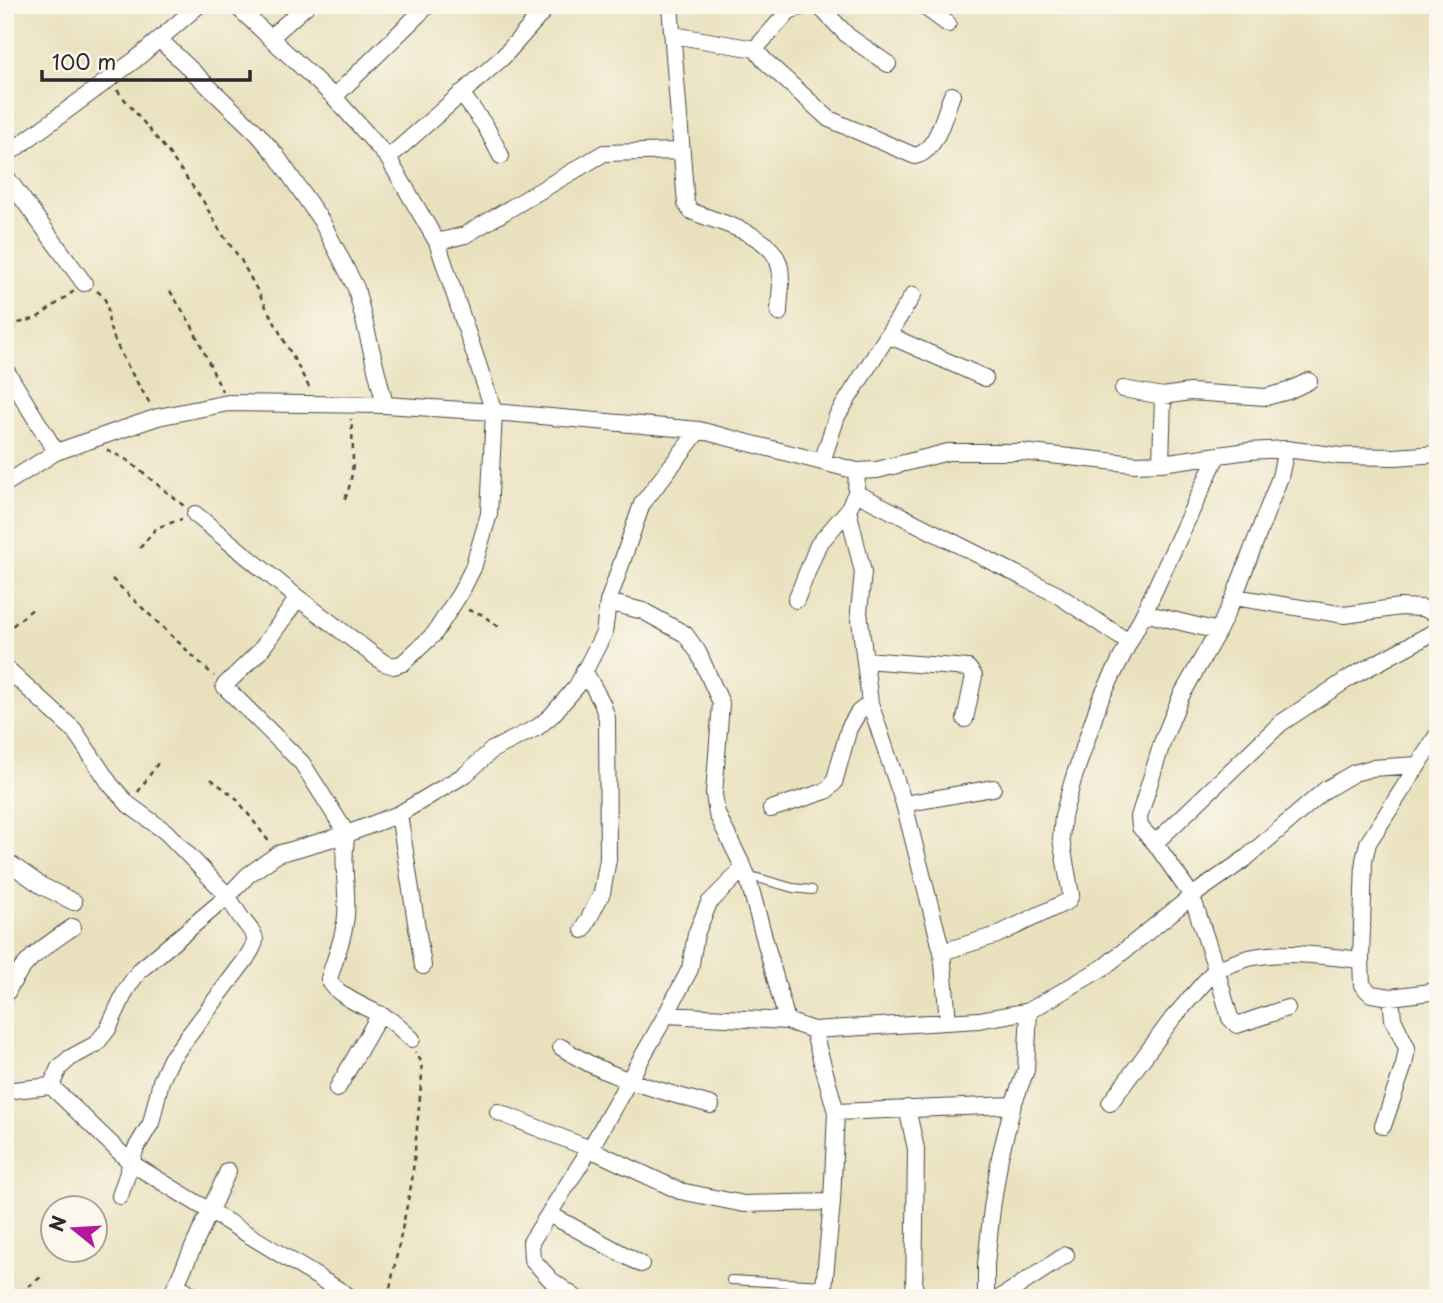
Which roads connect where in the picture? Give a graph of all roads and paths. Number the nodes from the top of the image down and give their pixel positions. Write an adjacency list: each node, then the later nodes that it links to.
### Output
1 (199, 5): 13 (street)
2 (235, 5): 12 (street)
3 (307, 5): 12 (street)
4 (428, 5): 19 (street)
5 (549, 5): 17 (street)
6 (670, 5): 11 (street)
7 (806, 5): 14 (street)
8 (818, 5): 15 (street)
9 (922, 5): 10 (street)
10 (948, 24)
11 (673, 35): 14 (street); 20 (street)
12 (270, 38): 19 (street)
13 (160, 40): 16 (street); 40 (street)
14 (755, 49): 18 (street)
15 (888, 64)
16 (108, 80): 21 (street); 38 (path)
17 (461, 93): 22 (street); 23 (street)
18 (952, 95)
19 (334, 96): 23 (street)
20 (681, 150): 25 (street); 29 (street)
21 (5, 156)
22 (501, 156)
23 (388, 158): 25 (street)
24 (5, 175): 26 (street)
25 (437, 242): 41 (street)
26 (84, 283): 31 (path); 42 (path)
27 (170, 291): 37 (path)
28 (913, 295): 30 (street)
29 (779, 313)
30 (888, 335): 33 (street); 49 (street)
31 (5, 338)
32 (5, 369): 46 (street)
33 (985, 378)
34 (1309, 381): 36 (street)
35 (1123, 389): 36 (street)
36 (1163, 396): 50 (street)
37 (228, 403): 38 (street); 42 (street)
38 (318, 405): 39 (street)
39 (351, 405): 40 (street); 54 (path)
40 (385, 405): 41 (street)
41 (494, 412): 43 (street); 63 (street)
42 (158, 417): 44 (street)
43 (699, 430): 49 (street); 62 (street)
44 (89, 442): 46 (street); 56 (path)
45 (1286, 449): 47 (street); 48 (street); 59 (street)
46 (56, 452): 52 (street)
47 (1438, 454)
48 (1217, 456): 50 (street); 65 (street)
49 (822, 462): 51 (street)
50 (1161, 463): 51 (street)
51 (858, 471): 53 (street)
52 (5, 484)
53 (856, 493): 55 (street); 71 (street)
54 (345, 499)
55 (848, 510): 61 (street); 72 (street)
56 (195, 514): 57 (path); 60 (street)
57 (140, 548)
58 (112, 579): 75 (path)
59 (1234, 597): 66 (street); 69 (street)
60 (298, 598): 63 (street); 75 (street)
61 (796, 600)
62 (608, 602): 74 (street); 91 (street)
63 (452, 605): 67 (path)
64 (35, 607): 70 (path)
65 (1144, 613): 69 (street); 71 (street)
66 (1438, 614)
67 (502, 629)
68 (1438, 630): 88 (street)
69 (1218, 631): 88 (street)
70 (5, 632)
71 (1128, 642): 98 (street)
72 (865, 660): 76 (street); 77 (street)
73 (5, 667): 83 (street)
74 (584, 670): 86 (street); 97 (street)
75 (224, 686): 87 (street)
76 (870, 702): 84 (street); 85 (street)
77 (965, 719)
78 (1438, 734): 80 (street)
79 (158, 763): 83 (path)
80 (1417, 765): 94 (street); 99 (street)
81 (211, 779): 89 (path)
82 (993, 788): 84 (street)
83 (129, 804): 93 (street)
84 (904, 804): 98 (street)
85 (771, 809)
86 (399, 814): 87 (street); 100 (street)
87 (346, 834): 89 (street); 107 (street)
88 (1155, 843): 94 (street)
89 (278, 854): 93 (street)
90 (5, 860): 95 (street)
91 (745, 872): 92 (lane); 108 (street); 109 (street)
92 (812, 890)
93 (228, 896): 115 (street); 126 (street)
94 (1192, 896): 101 (street); 106 (street)
95 (74, 902)
96 (73, 927): 103 (street)
97 (583, 930)
98 (942, 952): 110 (street)
99 (1361, 960): 101 (street); 104 (street)
100 (424, 965)
101 (1216, 969): 105 (street); 118 (street)
102 (1438, 991): 104 (street)
103 (5, 996)
104 (1391, 996): 124 (street)
105 (1287, 1009)
106 (1029, 1010): 110 (street); 120 (street)
107 (380, 1014): 112 (street); 116 (street)
108 (666, 1015): 109 (street); 114 (street)
109 (787, 1021): 111 (street)
110 (948, 1021): 111 (street)
111 (813, 1030): 123 (street)
112 (412, 1039): 141 (path)
113 (561, 1048): 114 (street)
114 (629, 1082): 119 (street); 125 (street)
115 (51, 1086): 117 (street); 126 (street)
116 (337, 1089)
117 (5, 1091)
118 (1110, 1103)
119 (711, 1105)
120 (1013, 1105): 121 (street); 144 (street)
121 (908, 1108): 123 (street); 143 (street)
122 (498, 1112): 125 (street)
123 (836, 1112): 129 (street)
124 (1383, 1126)
125 (590, 1149): 129 (street); 131 (street)
126 (131, 1163): 128 (street); 130 (street)
127 (228, 1171): 130 (street)
128 (120, 1196)
129 (832, 1202): 137 (street)
130 (209, 1212): 136 (street); 140 (street)
131 (548, 1214): 133 (street); 142 (street)
132 (1066, 1255): 145 (street)
133 (641, 1264)
134 (41, 1277): 138 (path)
135 (731, 1280): 137 (lane)
136 (173, 1291): 139 (street)
137 (825, 1292)
138 (12, 1298)
139 (197, 1298)
140 (352, 1298)
141 (388, 1298)
142 (576, 1298)
143 (914, 1298)
144 (986, 1298)
145 (1000, 1298)

